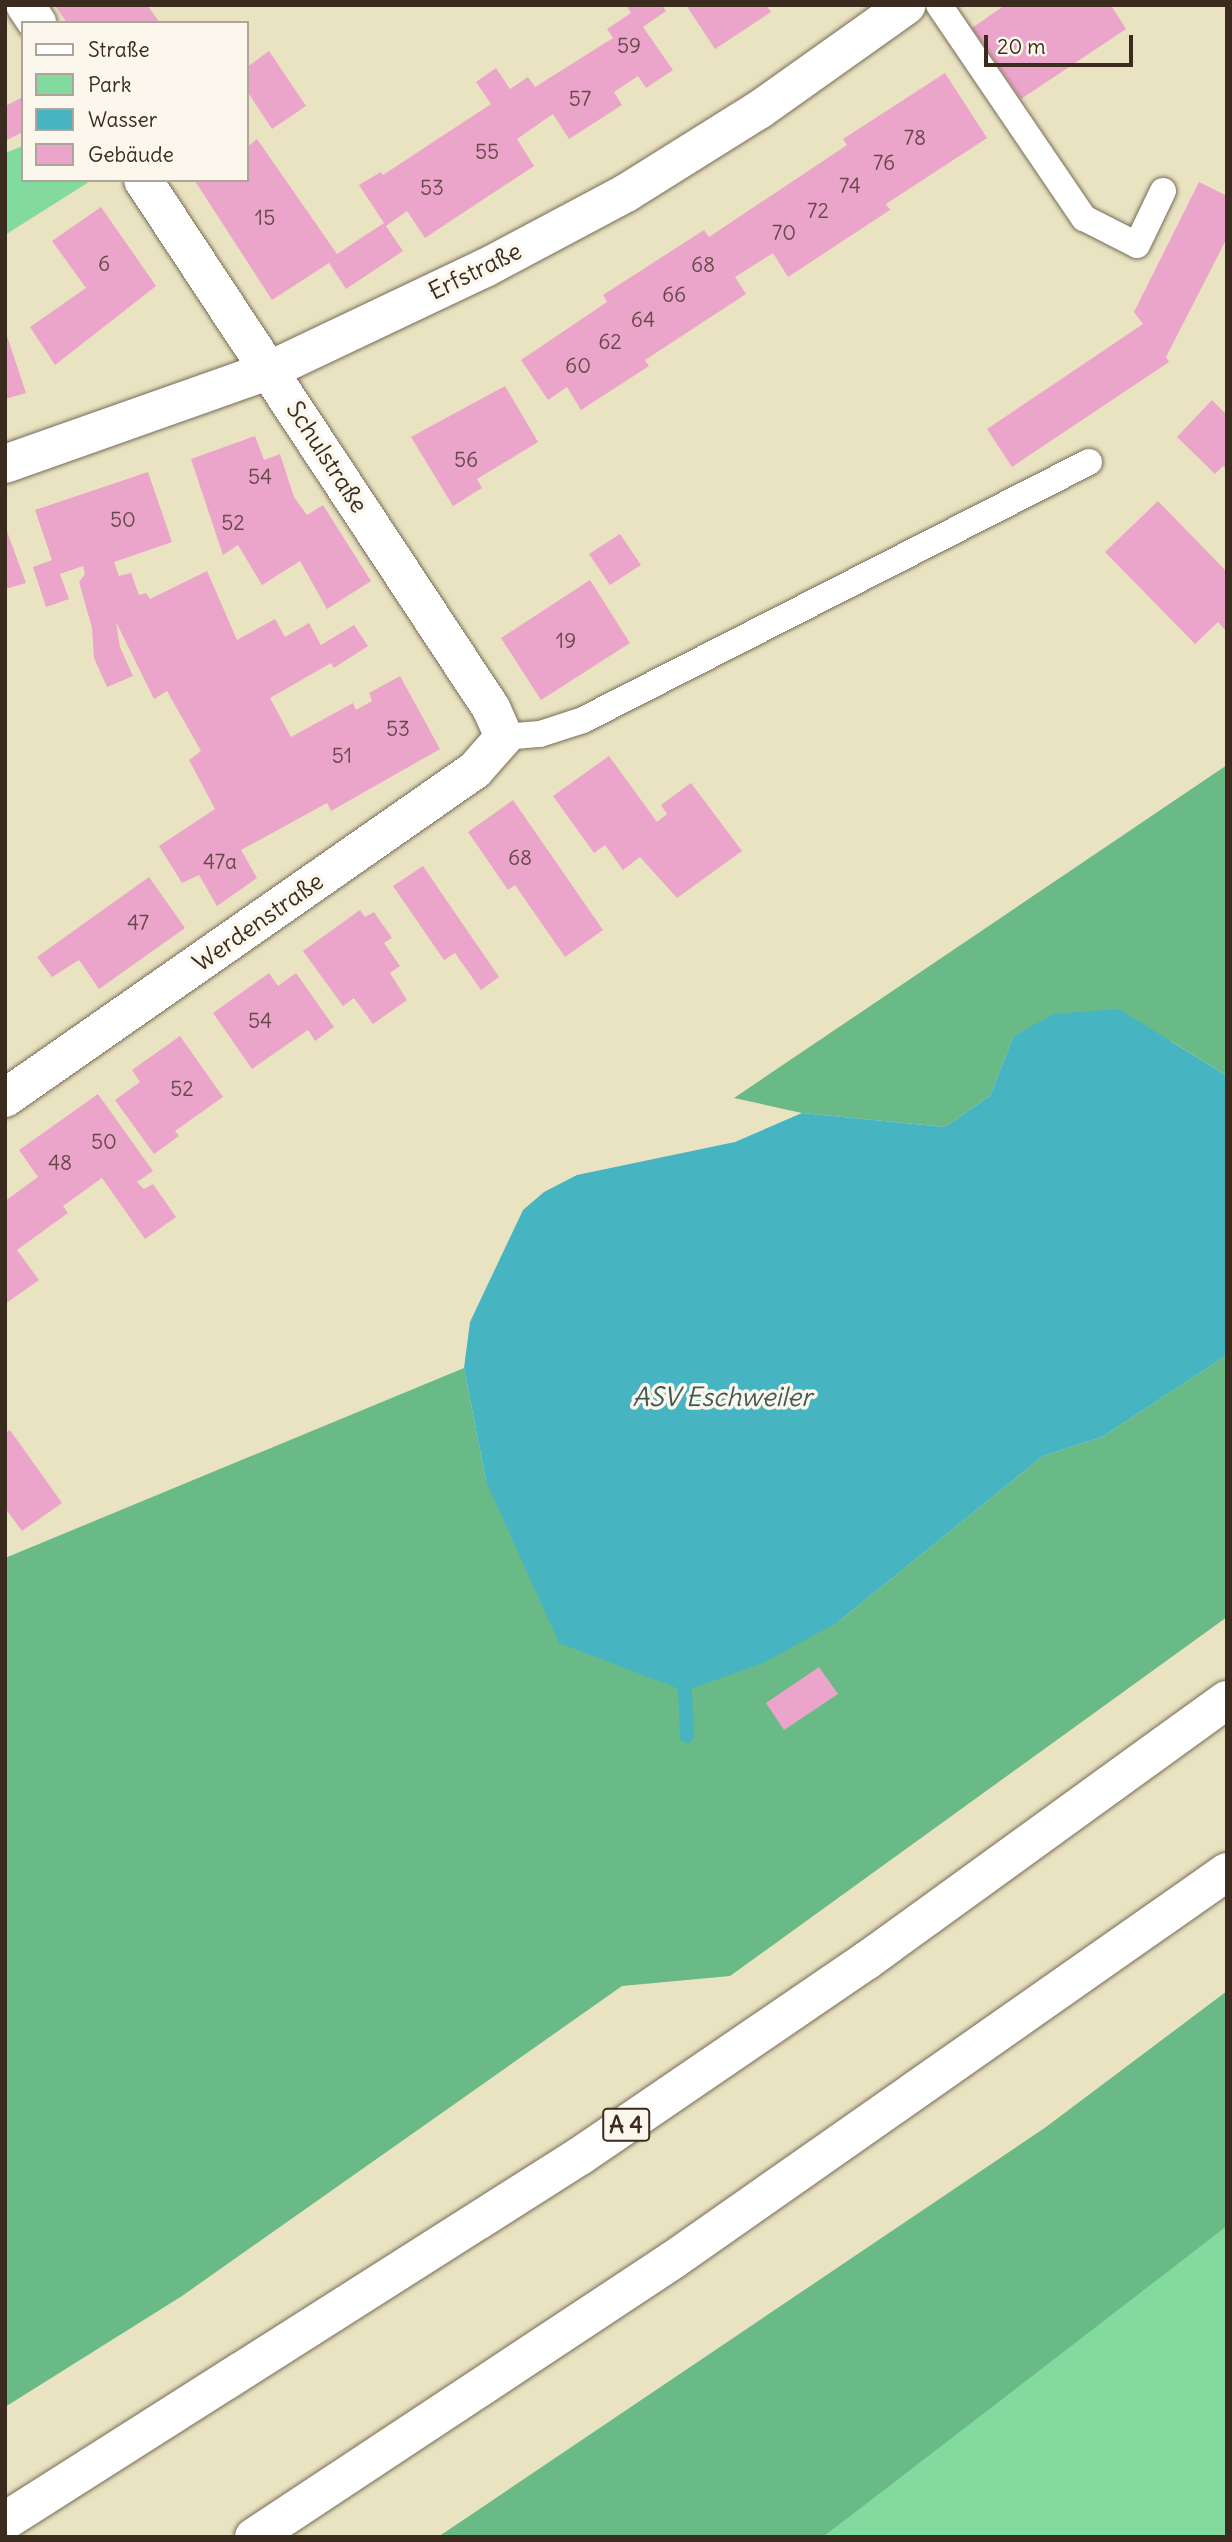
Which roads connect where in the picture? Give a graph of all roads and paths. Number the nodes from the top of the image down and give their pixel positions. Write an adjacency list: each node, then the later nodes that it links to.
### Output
1 (25, 5): 4 (main road)
2 (907, 5): 7 (main road, Erfstraße)
3 (939, 5): 6 (lane)
4 (36, 21)
5 (144, 182): 7 (main road, Schulstraße)
6 (1163, 191)
7 (270, 370): 9 (main road, Erfstraße); 10 (main road, Schulstraße)
8 (1090, 462): 10 (lane)
9 (5, 464)
10 (504, 737): 11 (main road, Werdenstraße)
11 (5, 1098)
12 (1227, 1700): 14 (main road, A 4)
13 (1227, 1872): 15 (main road)
14 (5, 2521)
15 (254, 2537)

